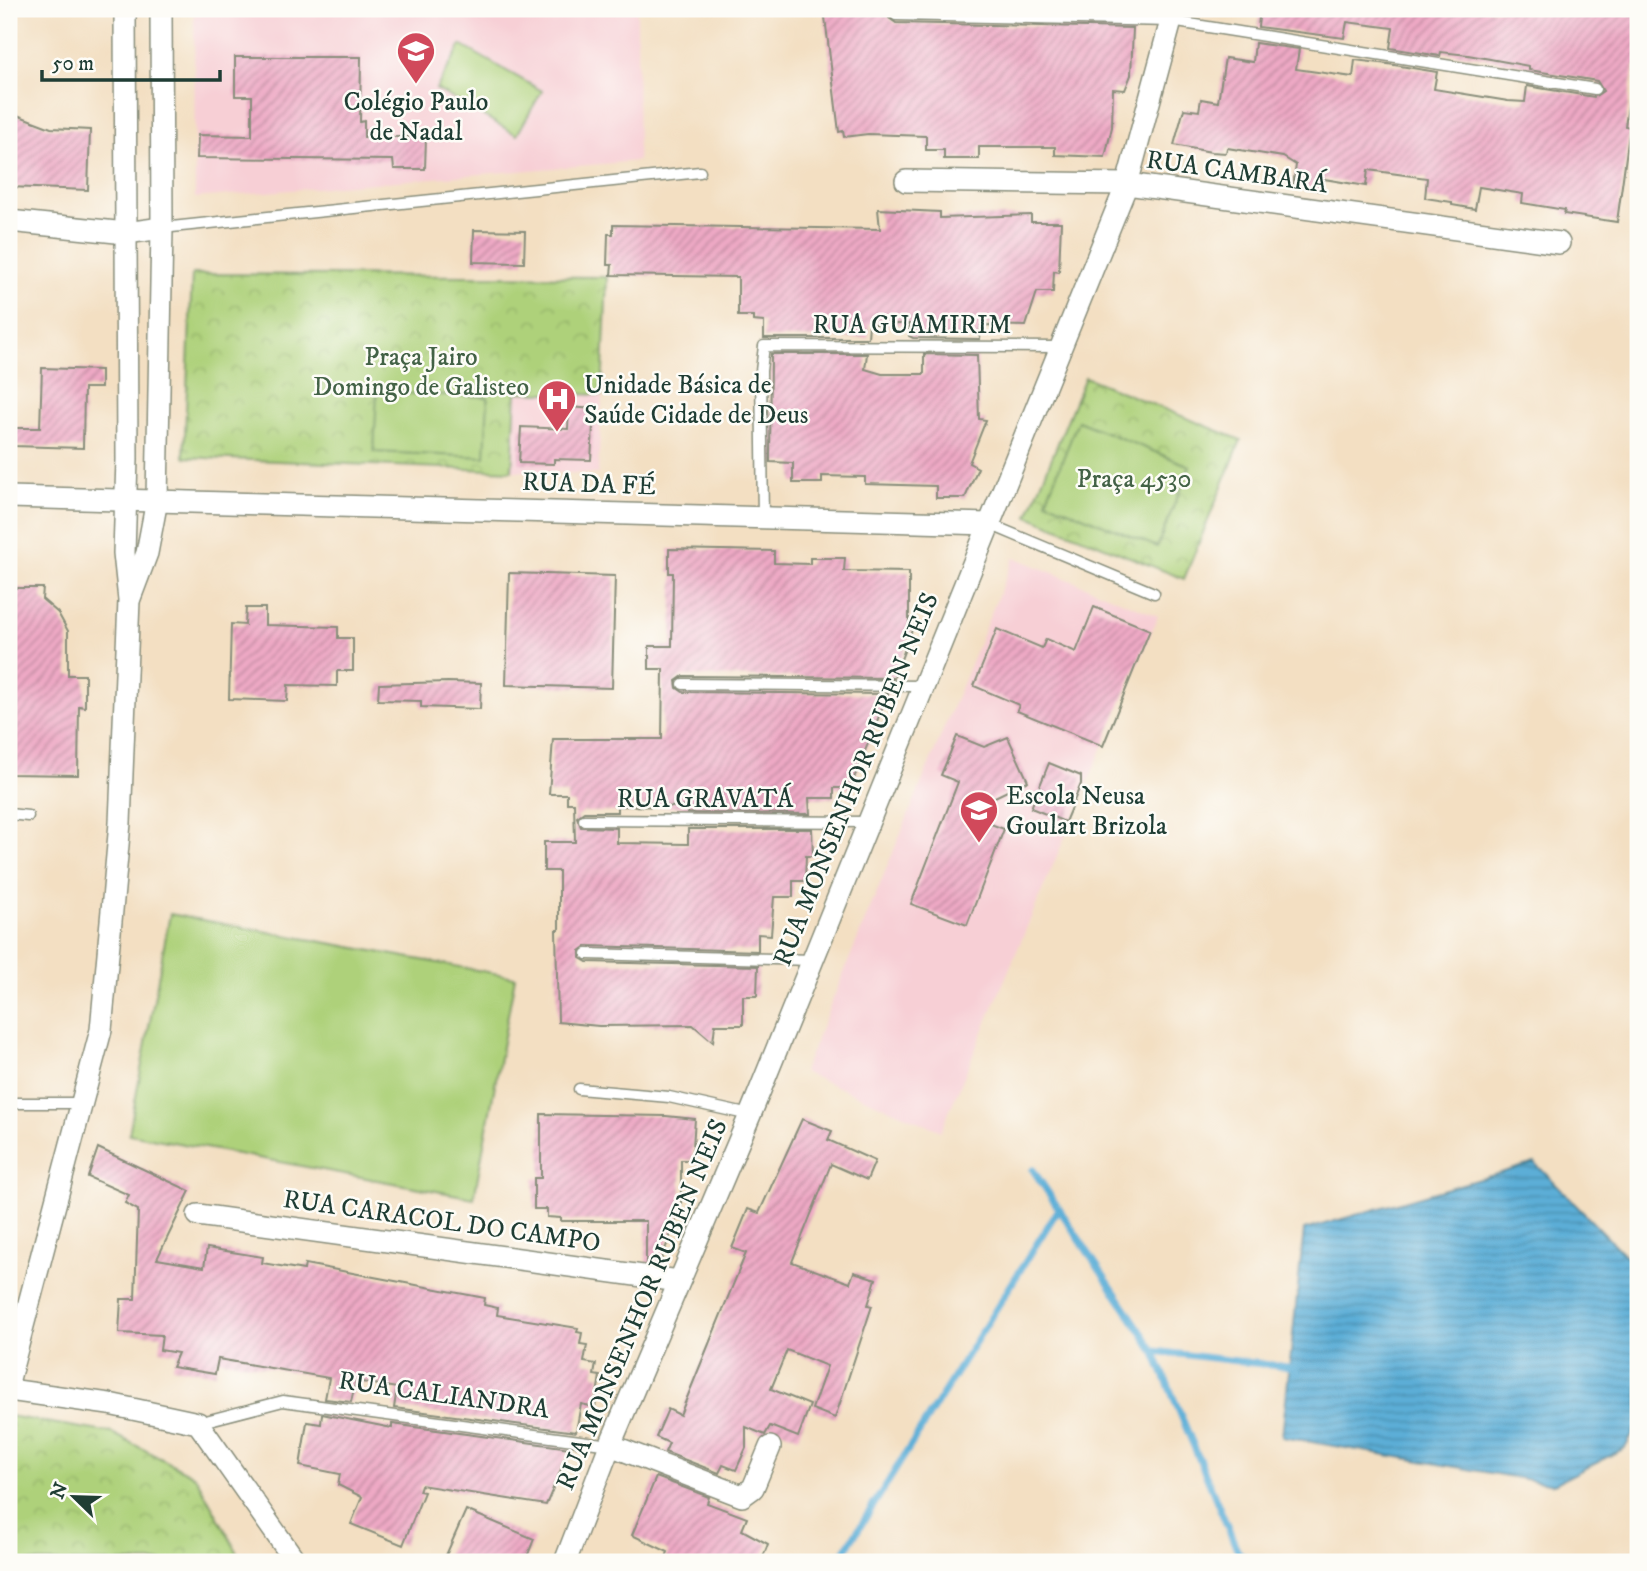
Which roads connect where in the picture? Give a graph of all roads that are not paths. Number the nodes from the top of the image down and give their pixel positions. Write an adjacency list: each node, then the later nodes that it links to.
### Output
1 (125, 9): 11 (street)
2 (161, 9): 10 (street)
3 (896, 15): 4 (lane)
4 (1171, 15): 5 (lane); 8 (street, RUA MONSENHOR RUBEN NEIS)
5 (1595, 89)
6 (700, 172): 10 (lane)
7 (906, 181): 8 (street, RUA CAMBARÁ)
8 (1127, 184): 12 (street, RUA CAMBARÁ); 13 (street, RUA MONSENHOR RUBEN NEIS)
9 (9, 221): 11 (street)
10 (162, 228): 11 (street); 16 (street)
11 (126, 233): 15 (street)
12 (1559, 243)
13 (1060, 346): 17 (lane, RUA GUAMIRIM); 18 (street, RUA MONSENHOR RUBEN NEIS)
14 (9, 497): 15 (street, RUA DA FÉ)
15 (124, 500): 16 (street, RUA DA FÉ); 20 (street)
16 (158, 500): 17 (street, RUA DA FÉ); 20 (street)
17 (763, 517): 18 (street, RUA DA FÉ)
18 (989, 524): 19 (lane, RUA DA FÉ); 22 (street, RUA MONSENHOR RUBEN NEIS)
19 (1154, 593)
20 (129, 600): 31 (street)
21 (683, 684): 22 (lane)
22 (923, 686): 26 (street, RUA MONSENHOR RUBEN NEIS)
23 (9, 814): 24 (lane)
24 (29, 816)
25 (584, 820): 26 (lane, RUA GRAVATÁ)
26 (868, 822): 28 (street, RUA MONSENHOR RUBEN NEIS)
27 (587, 954): 28 (lane)
28 (813, 960): 32 (street, RUA MONSENHOR RUBEN NEIS)
29 (579, 1089): 32 (lane)
30 (9, 1103): 31 (lane)
31 (82, 1103): 35 (street)
32 (750, 1115): 34 (street, RUA MONSENHOR RUBEN NEIS)
33 (198, 1215): 34 (street, RUA CARACOL DO CAMPO)
34 (679, 1281): 38 (street, RUA MONSENHOR RUBEN NEIS)
35 (9, 1379)
36 (9, 1390): 37 (street)
37 (198, 1423): 38 (lane, RUA CALIANDRA); 40 (street)
38 (610, 1445): 39 (street, RUA CALIANDRA); 41 (street, RUA MONSENHOR RUBEN NEIS)
39 (770, 1447)
40 (296, 1562)
41 (565, 1562)

